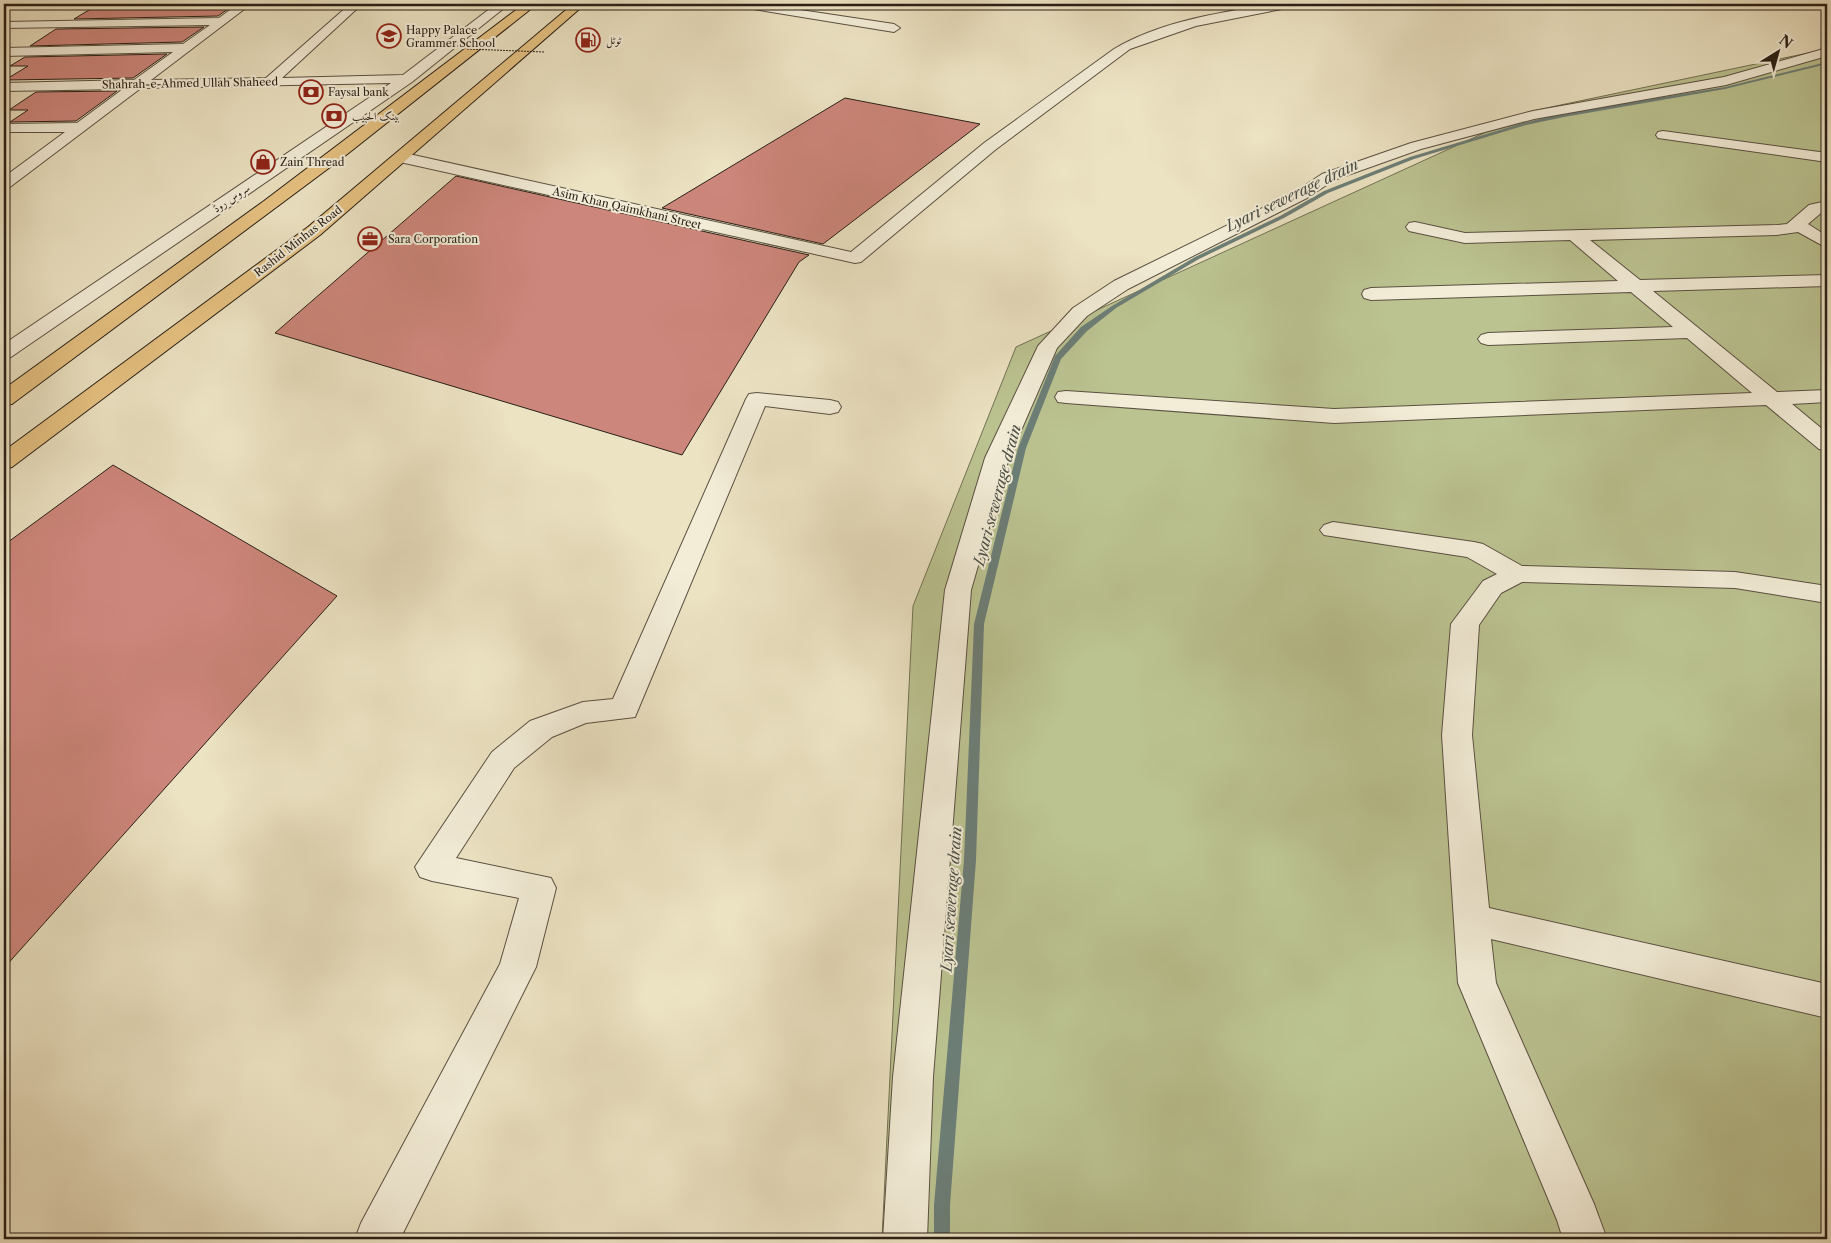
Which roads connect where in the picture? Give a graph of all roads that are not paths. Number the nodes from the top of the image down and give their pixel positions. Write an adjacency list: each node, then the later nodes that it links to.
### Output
1 (245, 4): 9 (street)
2 (356, 4): 18 (street)
3 (503, 4): 16 (street, سروس روڈ)
4 (531, 4): 17 (main road)
5 (579, 4): 24 (main road, Rashid Minhas Road)
6 (740, 4): 12 (street)
7 (1292, 4): 24 (street, Asim Khan Qaimkhani Street)
8 (68, 12): 10 (street)
9 (221, 21): 10 (street); 13 (street)
10 (46, 24): 11 (street); 14 (street)
11 (4, 25)
12 (894, 28)
13 (185, 48): 14 (street); 19 (street)
14 (4, 51)
15 (1827, 52): 53 (street)
16 (406, 79): 17 (street, Shahrah-e-Ahmed Ullah Shaheed); 18 (street, Shahrah-e-Ahmed Ullah Shaheed); 39 (street, سروس روڈ)
17 (437, 79): 43 (main road)
18 (269, 82): 19 (street, Shahrah-e-Ahmed Ullah Shaheed)
19 (136, 84): 20 (street, Shahrah-e-Ahmed Ullah Shaheed); 21 (street)
20 (4, 87)
21 (80, 127): 22 (street); 27 (street)
22 (4, 128)
23 (1663, 135): 25 (street)
24 (400, 157): 46 (main road, Rashid Minhas Road)
25 (1827, 158)
26 (4, 169): 27 (street)
27 (24, 169): 28 (street)
28 (4, 184)
29 (1827, 206): 30 (street)
30 (1798, 225): 32 (street); 33 (street)
31 (1415, 228): 32 (street)
32 (1575, 236): 35 (street)
33 (1827, 243)
34 (1827, 280): 35 (street)
35 (1635, 285): 36 (street); 37 (street)
36 (1371, 294)
37 (1692, 332): 38 (street); 42 (street)
38 (1488, 339)
39 (4, 353)
40 (1827, 396): 42 (street)
41 (1066, 397): 42 (street)
42 (1773, 398): 45 (street)
43 (4, 399)
44 (830, 407): 52 (street)
45 (1827, 444)
46 (4, 462)
47 (1333, 530): 48 (street)
48 (1517, 574): 49 (street); 50 (street)
49 (1827, 594)
50 (1471, 919): 51 (street); 54 (street)
51 (1827, 1001)
52 (377, 1239)
53 (905, 1239)
54 (1585, 1239)

